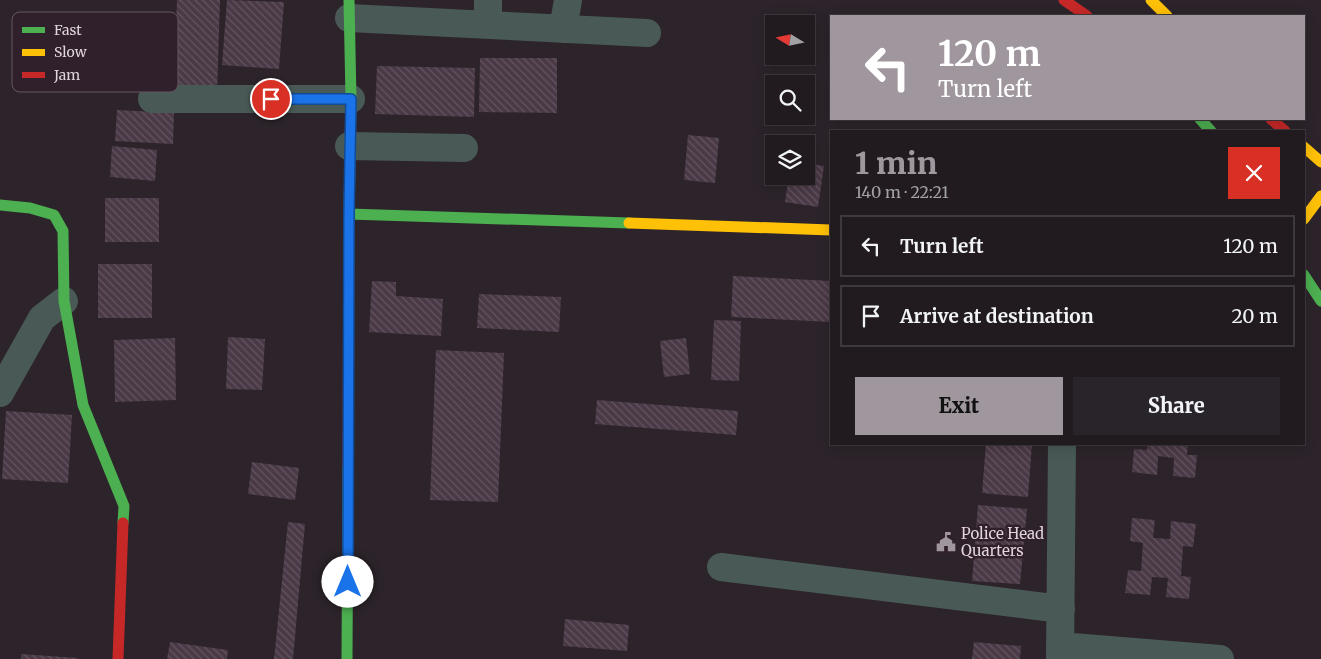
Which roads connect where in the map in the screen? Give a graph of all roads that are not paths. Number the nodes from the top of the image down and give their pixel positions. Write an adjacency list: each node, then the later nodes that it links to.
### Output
1 (568, 0): 8 (street)
2 (1064, 0): 6 (street)
3 (1151, 0): 7 (street)
4 (349, 9): 5 (street); 11 (street)
5 (488, 12): 8 (street)
6 (1086, 15)
7 (1166, 15)
8 (563, 29): 9 (street)
9 (647, 34)
10 (152, 99): 11 (street)
11 (351, 99): 16 (street)
12 (1201, 120): 14 (street)
13 (1272, 120): 15 (street)
14 (1210, 130)
15 (1284, 130)
16 (350, 146): 17 (street); 22 (street)
17 (464, 148)
18 (1305, 148): 19 (street)
19 (1321, 162)
20 (1321, 196): 23 (street)
21 (0, 205): 27 (street)
22 (349, 214): 24 (street); 34 (street)
23 (1305, 218)
24 (830, 230)
25 (1305, 276): 26 (street)
26 (1321, 301)
27 (64, 302): 28 (street); 33 (street)
28 (0, 394)
29 (1062, 445): 31 (street)
30 (721, 567): 31 (street)
31 (1061, 609): 32 (street)
32 (1060, 652): 35 (street)
33 (118, 659)
34 (347, 659)
35 (1220, 659)

